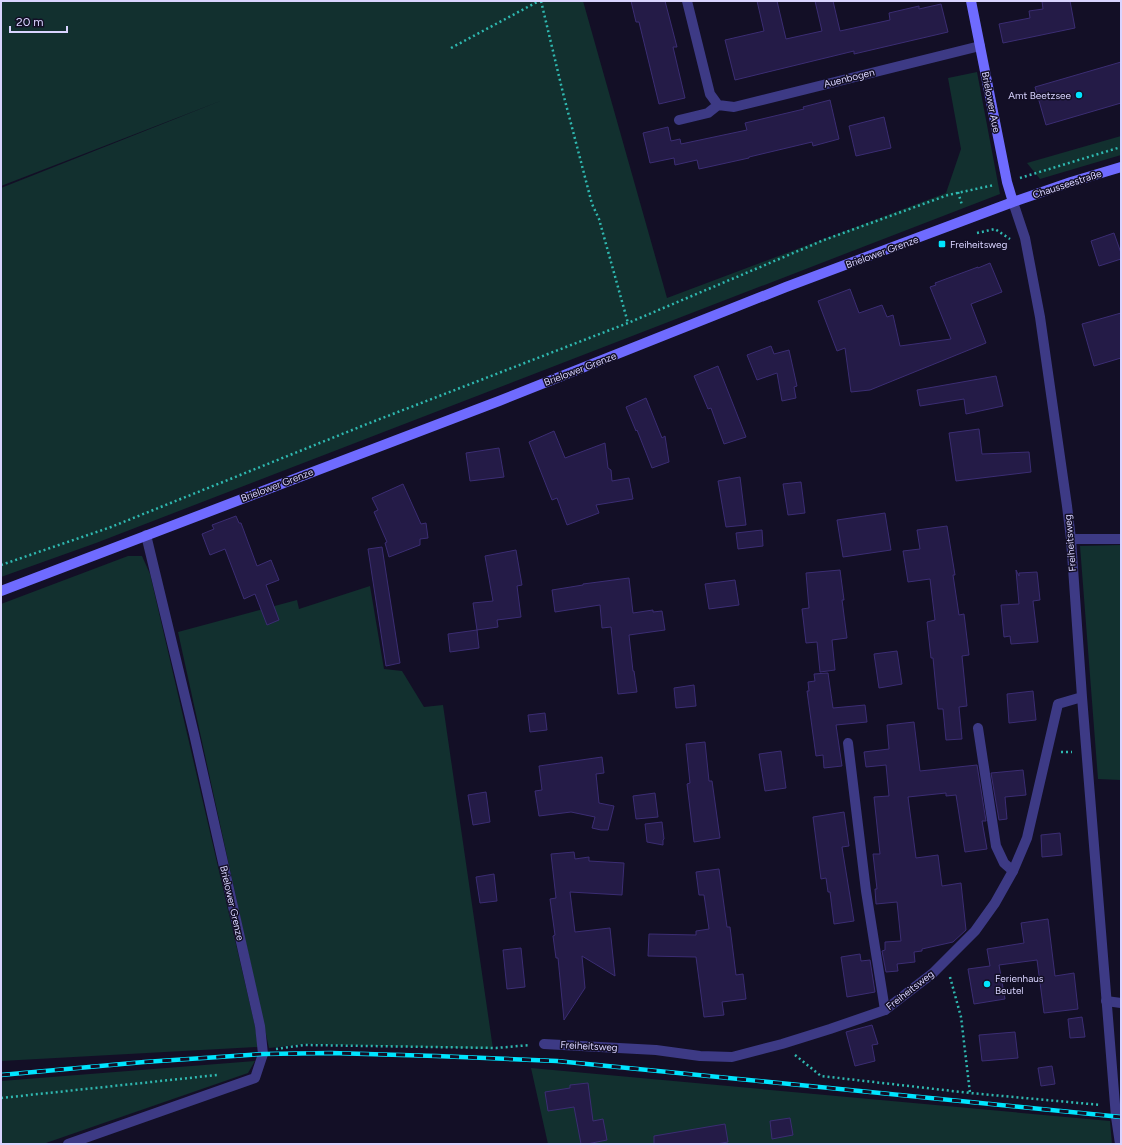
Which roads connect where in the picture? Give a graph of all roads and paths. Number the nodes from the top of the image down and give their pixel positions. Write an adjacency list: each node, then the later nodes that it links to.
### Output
1 (540, 1): 5 (path); 14 (path)
2 (687, 1): 6 (street)
3 (971, 1): 4 (main road, Brielower Aue)
4 (980, 46): 6 (street, Auenbogen); 10 (main road, Brielower Aue)
5 (451, 48)
6 (718, 106): 7 (street, Auenbogen)
7 (679, 120)
8 (1121, 148): 10 (path)
9 (1121, 167): 11 (main road, Chausseestraße)
10 (1007, 182): 11 (main road, Brielower Aue); 14 (path)
11 (1013, 202): 13 (street, Freiheitsweg); 15 (main road, Brielower Grenze)
12 (973, 234): 13 (path)
13 (1025, 238): 16 (street, Freiheitsweg)
14 (628, 323): 18 (path)
15 (146, 535): 19 (main road, Brielower Grenze); 32 (street, Brielower Grenze)
16 (1071, 539): 17 (street); 20 (street, Freiheitsweg)
17 (1121, 539)
18 (1, 565)
19 (1, 591)
20 (1082, 697): 23 (street, Freiheitsweg); 24 (street, Freiheitsweg)
21 (978, 728): 25 (street)
22 (848, 743): 29 (street)
23 (1086, 751): 24 (path); 27 (street, Freiheitsweg)
24 (1047, 752): 25 (street, Freiheitsweg)
25 (1013, 871): 26 (street, Freiheitsweg)
26 (946, 961): 29 (street, Freiheitsweg); 34 (path)
27 (1106, 1001): 28 (street); 36 (street, Freiheitsweg)
28 (1121, 1003)
29 (885, 1010): 31 (street, Freiheitsweg)
30 (544, 1044): 31 (street, Freiheitsweg); 32 (path)
31 (782, 1044): 34 (path)
32 (263, 1051): 37 (street, Brielower Grenze)
33 (223, 1074): 35 (path)
34 (970, 1093): 36 (path)
35 (1, 1098)
36 (1116, 1107): 38 (street, Freiheitsweg)
37 (68, 1144)
38 (1120, 1144)

